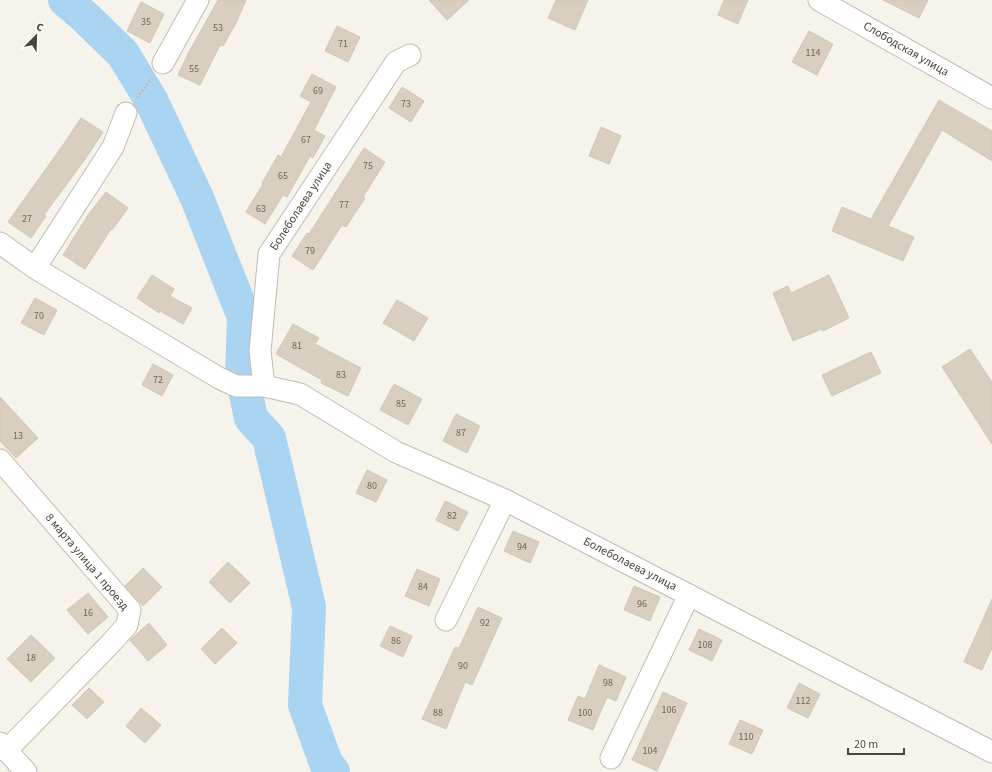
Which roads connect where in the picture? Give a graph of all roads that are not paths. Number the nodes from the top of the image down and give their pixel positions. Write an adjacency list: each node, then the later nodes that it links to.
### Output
1 (198, 0): 4 (street)
2 (820, 0): 5 (street, Слободская улица)
3 (410, 55): 9 (street, Болеболаева улица)
4 (163, 63)
5 (992, 98)
6 (126, 113): 8 (street)
7 (0, 243): 8 (street, Болеболаева улица)
8 (35, 268): 9 (street, Болеболаева улица)
9 (264, 386): 11 (street, Болеболаева улица)
10 (0, 460): 14 (street, 8 марта улица 1 проезд)
11 (505, 500): 12 (street, Болеболаева улица); 13 (street)
12 (689, 595): 15 (street, Болеболаева улица); 16 (street)
13 (446, 620)
14 (3, 747): 17 (street)
15 (992, 752)
16 (611, 758)
17 (26, 772)

